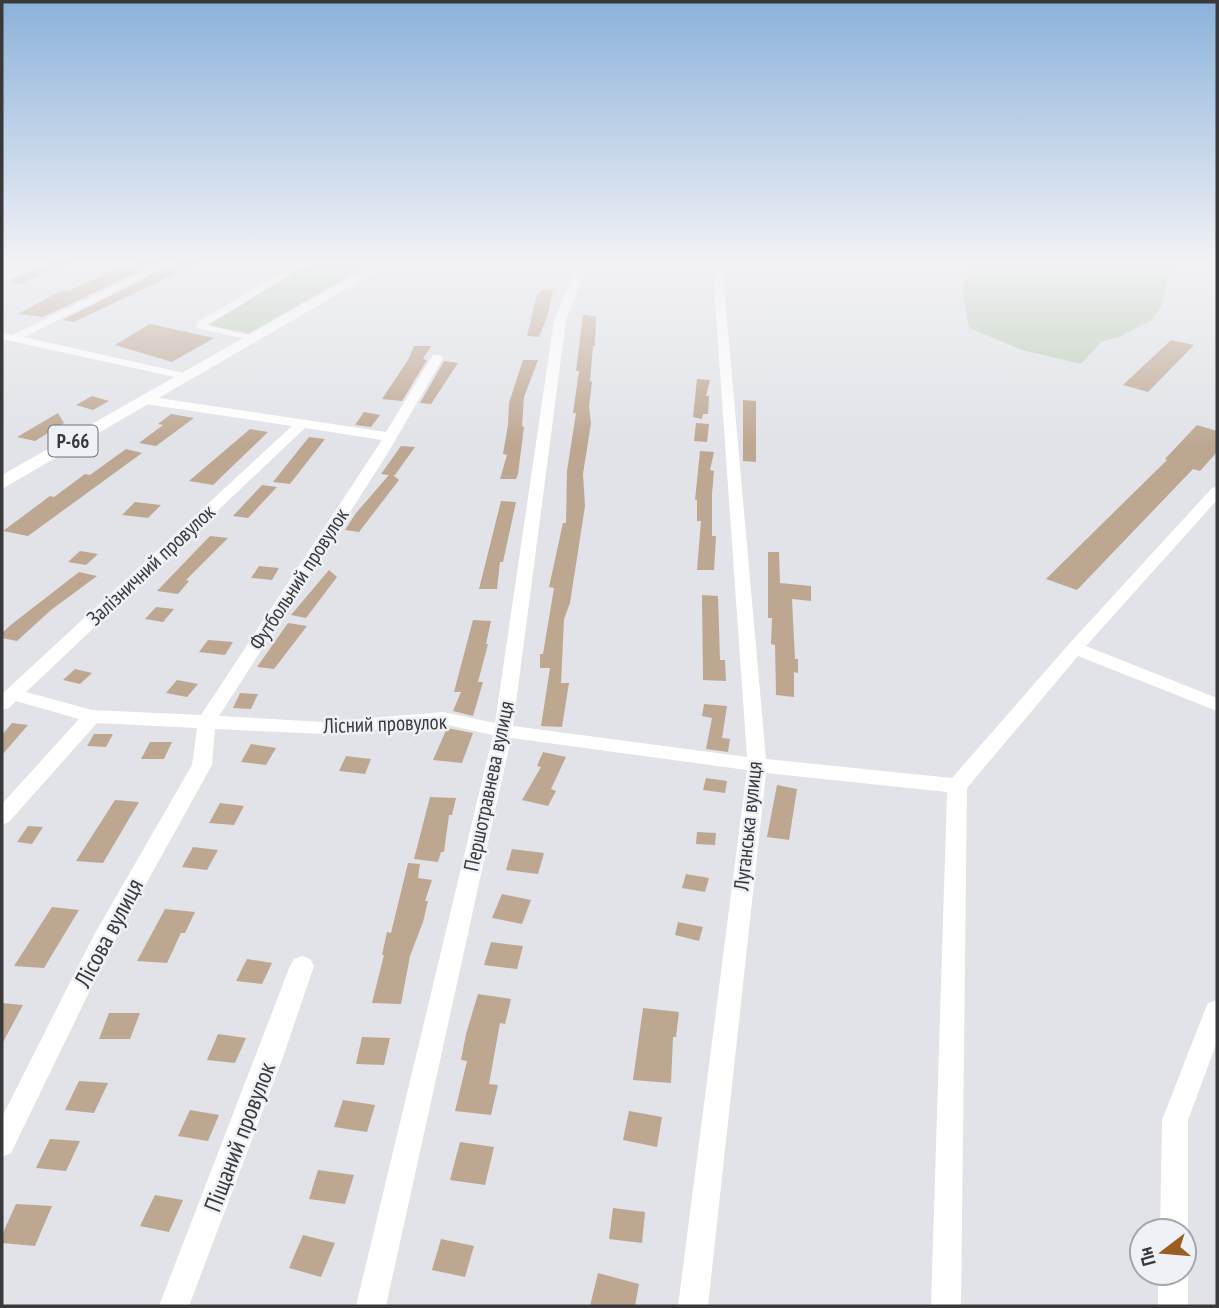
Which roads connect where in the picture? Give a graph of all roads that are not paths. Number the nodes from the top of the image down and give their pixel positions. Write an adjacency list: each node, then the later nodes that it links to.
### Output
1 (36, 323): 6 (street)
2 (204, 323): 7 (street)
3 (279, 323): 7 (main road, Р-66)
4 (560, 323): 20 (street, Першотравнева вулиця)
5 (722, 323): 21 (street, Луганська вулиця)
6 (5, 337): 9 (street)
7 (251, 339): 9 (main road, Р-66)
8 (437, 358): 12 (street, Футбольний провулок)
9 (184, 377): 10 (main road, Р-66)
10 (145, 400): 11 (street); 13 (main road, Р-66)
11 (301, 425): 12 (street); 16 (street, Залізничний провулок)
12 (390, 437): 19 (street, Футбольний провулок)
13 (2, 482)
14 (1217, 491): 15 (street)
15 (1075, 648): 17 (street); 22 (street)
16 (7, 699): 18 (street, Лісний провулок)
17 (1217, 705)
18 (92, 716): 19 (street, Лісний провулок); 23 (street)
19 (207, 720): 20 (street, Лісний провулок); 26 (street, Лісова вулиця)
20 (503, 731): 21 (street, Лісний провулок); 30 (street, Першотравнева вулиця)
21 (757, 765): 22 (street, Лісний провулок); 31 (street, Луганська вулиця)
22 (957, 786): 32 (street)
23 (2, 817)
24 (302, 966): 29 (street, Піщаний провулок)
25 (1217, 1010): 27 (street)
26 (2, 1144)
27 (1174, 1217)
28 (1173, 1287): 33 (street)
29 (174, 1306)
30 (371, 1306)
31 (693, 1306)
32 (946, 1306)
33 (1173, 1306)

